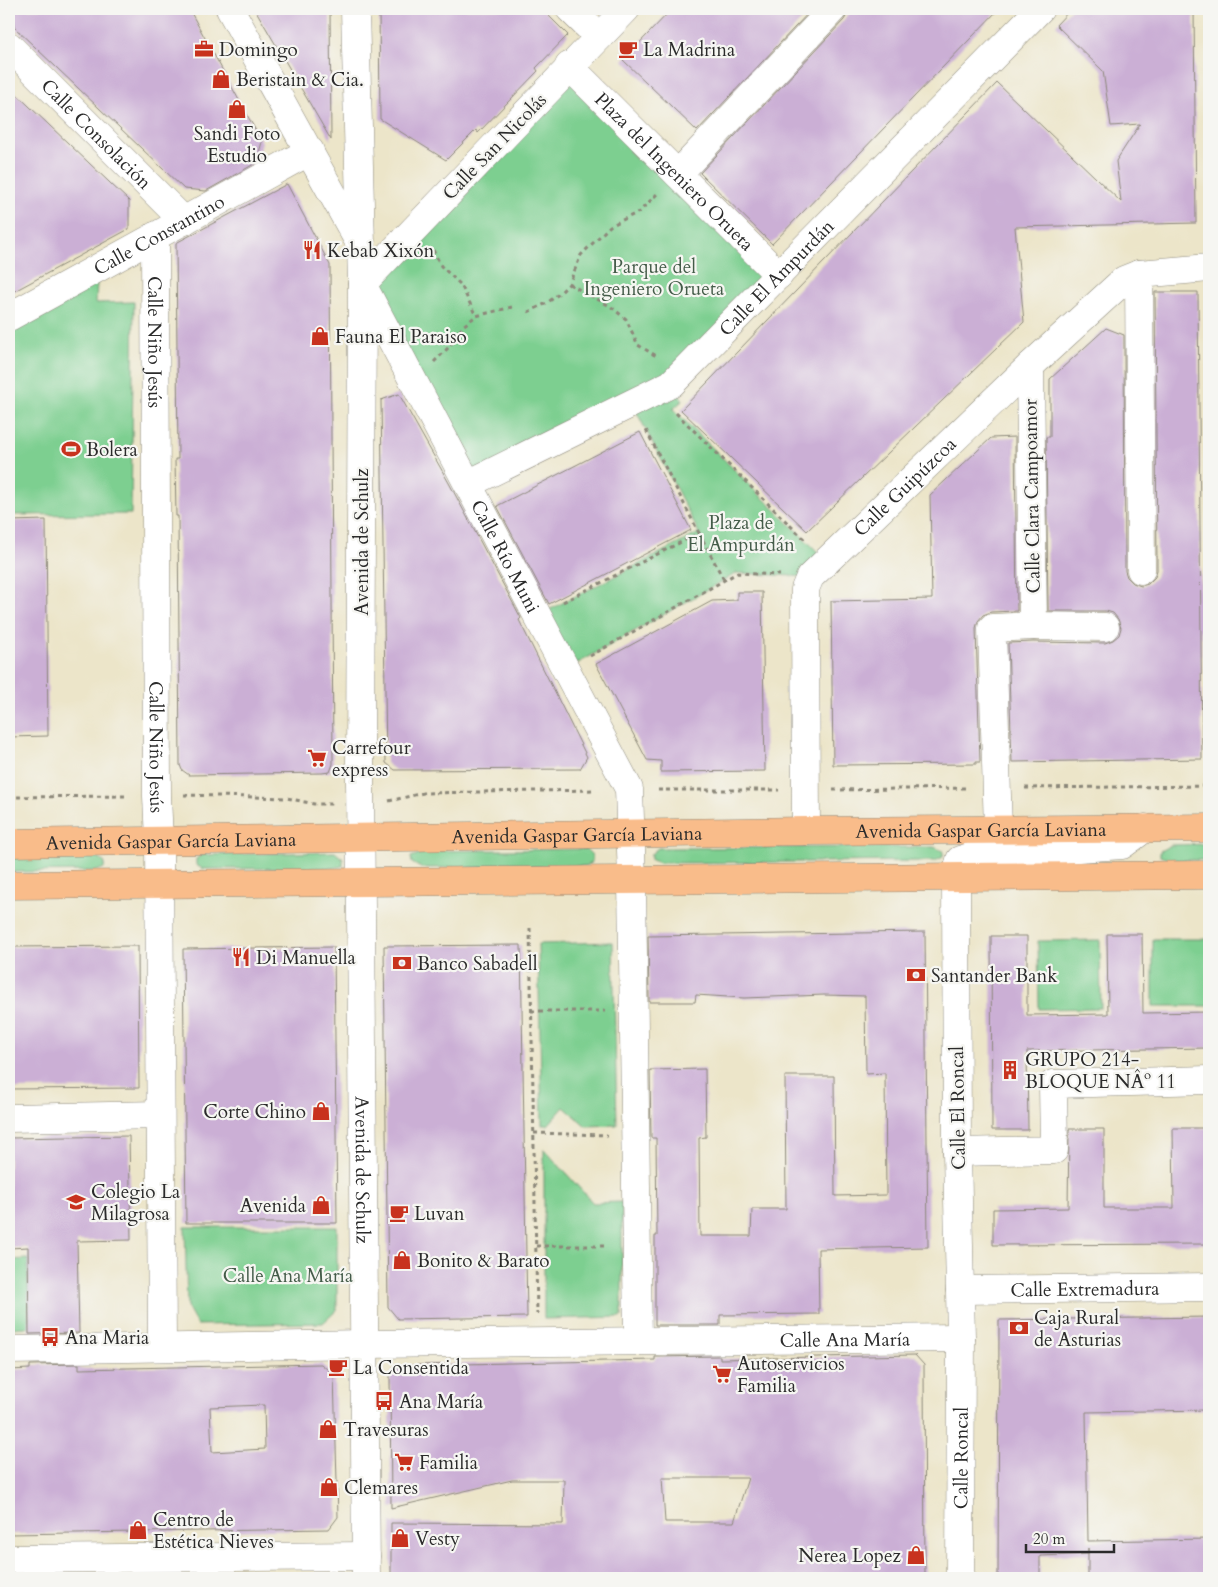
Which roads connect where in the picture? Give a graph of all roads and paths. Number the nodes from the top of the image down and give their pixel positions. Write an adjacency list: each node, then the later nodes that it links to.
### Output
1 (230, 9): 10 (street)
2 (355, 9): 15 (street, Avenida de Schulz)
3 (570, 9): 7 (street)
4 (626, 9): 7 (street, Calle San Nicolás)
5 (832, 9): 11 (street)
6 (1040, 9): 18 (street, Calle El Ampurdán)
7 (599, 37): 9 (street, Calle San Nicolás)
8 (9, 46): 12 (street, Calle Consolación)
9 (569, 66): 11 (street, Plaza del Ingeniero Orueta); 13 (street, Calle San Nicolás)
10 (310, 151): 12 (street, Calle Constantino); 15 (street)
11 (678, 174): 18 (street, Plaza del Ingeniero Orueta); 20 (path)
12 (184, 220): 14 (street, Calle Constantino)
13 (414, 229): 19 (street, Calle San Nicolás); 23 (path)
14 (155, 236): 24 (street, Calle Constantino); 44 (street, Calle Niño Jesús)
15 (361, 246): 19 (street, Avenida de Schulz)
16 (1209, 268): 17 (street, Calle Guipúzcoa)
17 (1139, 274): 25 (street, Calle Guipúzcoa); 32 (street)
18 (779, 276): 27 (street, Calle El Ampurdán)
19 (362, 284): 26 (street, Calle Río Muni); 43 (street, Avenida de Schulz)
20 (569, 284): 22 (path); 27 (path)
21 (512, 307): 23 (path)
22 (528, 312)
23 (476, 316): 26 (path)
24 (9, 317)
25 (1030, 366): 31 (street, Calle Guipúzcoa); 35 (street, Calle Clara Campoamor)
26 (411, 376): 29 (street, Calle Río Muni)
27 (671, 384): 28 (street, Calle El Ampurdán); 31 (path)
28 (632, 403): 29 (street, Calle El Ampurdán); 30 (path)
29 (468, 484): 34 (street, Calle Río Muni)
30 (700, 533): 33 (path); 34 (path)
31 (818, 569): 33 (path); 41 (street)
32 (1141, 570)
33 (724, 580): 37 (path)
34 (537, 616): 37 (street, Calle Río Muni)
35 (1033, 626): 36 (street); 40 (street)
36 (1105, 627)
37 (566, 670): 42 (street, Calle Río Muni)
38 (1145, 828): 39 (main road, Avenida Gaspar García Laviana); 40 (main road, Avenida Gaspar García Laviana); 47 (street, Avenida Gaspar García Laviana)
39 (1209, 828)
40 (998, 830): 41 (main road, Avenida Gaspar García Laviana)
41 (806, 831): 42 (main road, Avenida Gaspar García Laviana)
42 (630, 834): 43 (main road, Avenida Gaspar García Laviana); 48 (street, Calle Río Muni)
43 (361, 838): 44 (main road, Avenida Gaspar García Laviana); 49 (street, Avenida de Schulz)
44 (158, 842): 45 (main road, Avenida Gaspar García Laviana); 50 (street, Calle Niño Jesús)
45 (9, 843)
46 (1209, 875): 47 (main road)
47 (956, 878): 48 (main road); 60 (street, Calle El Roncal)
48 (632, 880): 49 (main road); 54 (street, Calle Río Muni)
49 (361, 882): 50 (main road); 68 (street, Avenida de Schulz)
50 (159, 884): 51 (main road); 56 (street, Calle Niño Jesús)
51 (9, 885)
52 (530, 928): 53 (path)
53 (531, 1011): 54 (path); 58 (path)
54 (634, 1011): 59 (street, Calle Río Muni)
55 (1209, 1080): 60 (street)
56 (160, 1115): 57 (street); 69 (street, Calle Niño Jesús)
57 (9, 1118)
58 (534, 1133): 59 (path); 61 (path)
59 (635, 1135): 62 (street, Calle Río Muni)
60 (957, 1152): 64 (street, Calle El Roncal)
61 (536, 1246): 62 (path); 65 (path)
62 (637, 1246): 67 (street, Calle Río Muni)
63 (1209, 1287): 64 (street, Calle Extremadura)
64 (960, 1290): 66 (street, Calle El Roncal)
65 (537, 1323)
66 (961, 1338): 67 (street, Calle Ana María); 73 (street, Calle Roncal)
67 (638, 1341): 68 (street, Calle Ana María)
68 (364, 1344): 69 (street, Calle Ana María); 72 (street, Avenida de Schulz)
69 (162, 1348): 70 (street, Calle Ana María)
70 (9, 1350)
71 (9, 1559): 72 (street)
72 (366, 1567)
73 (960, 1578)

